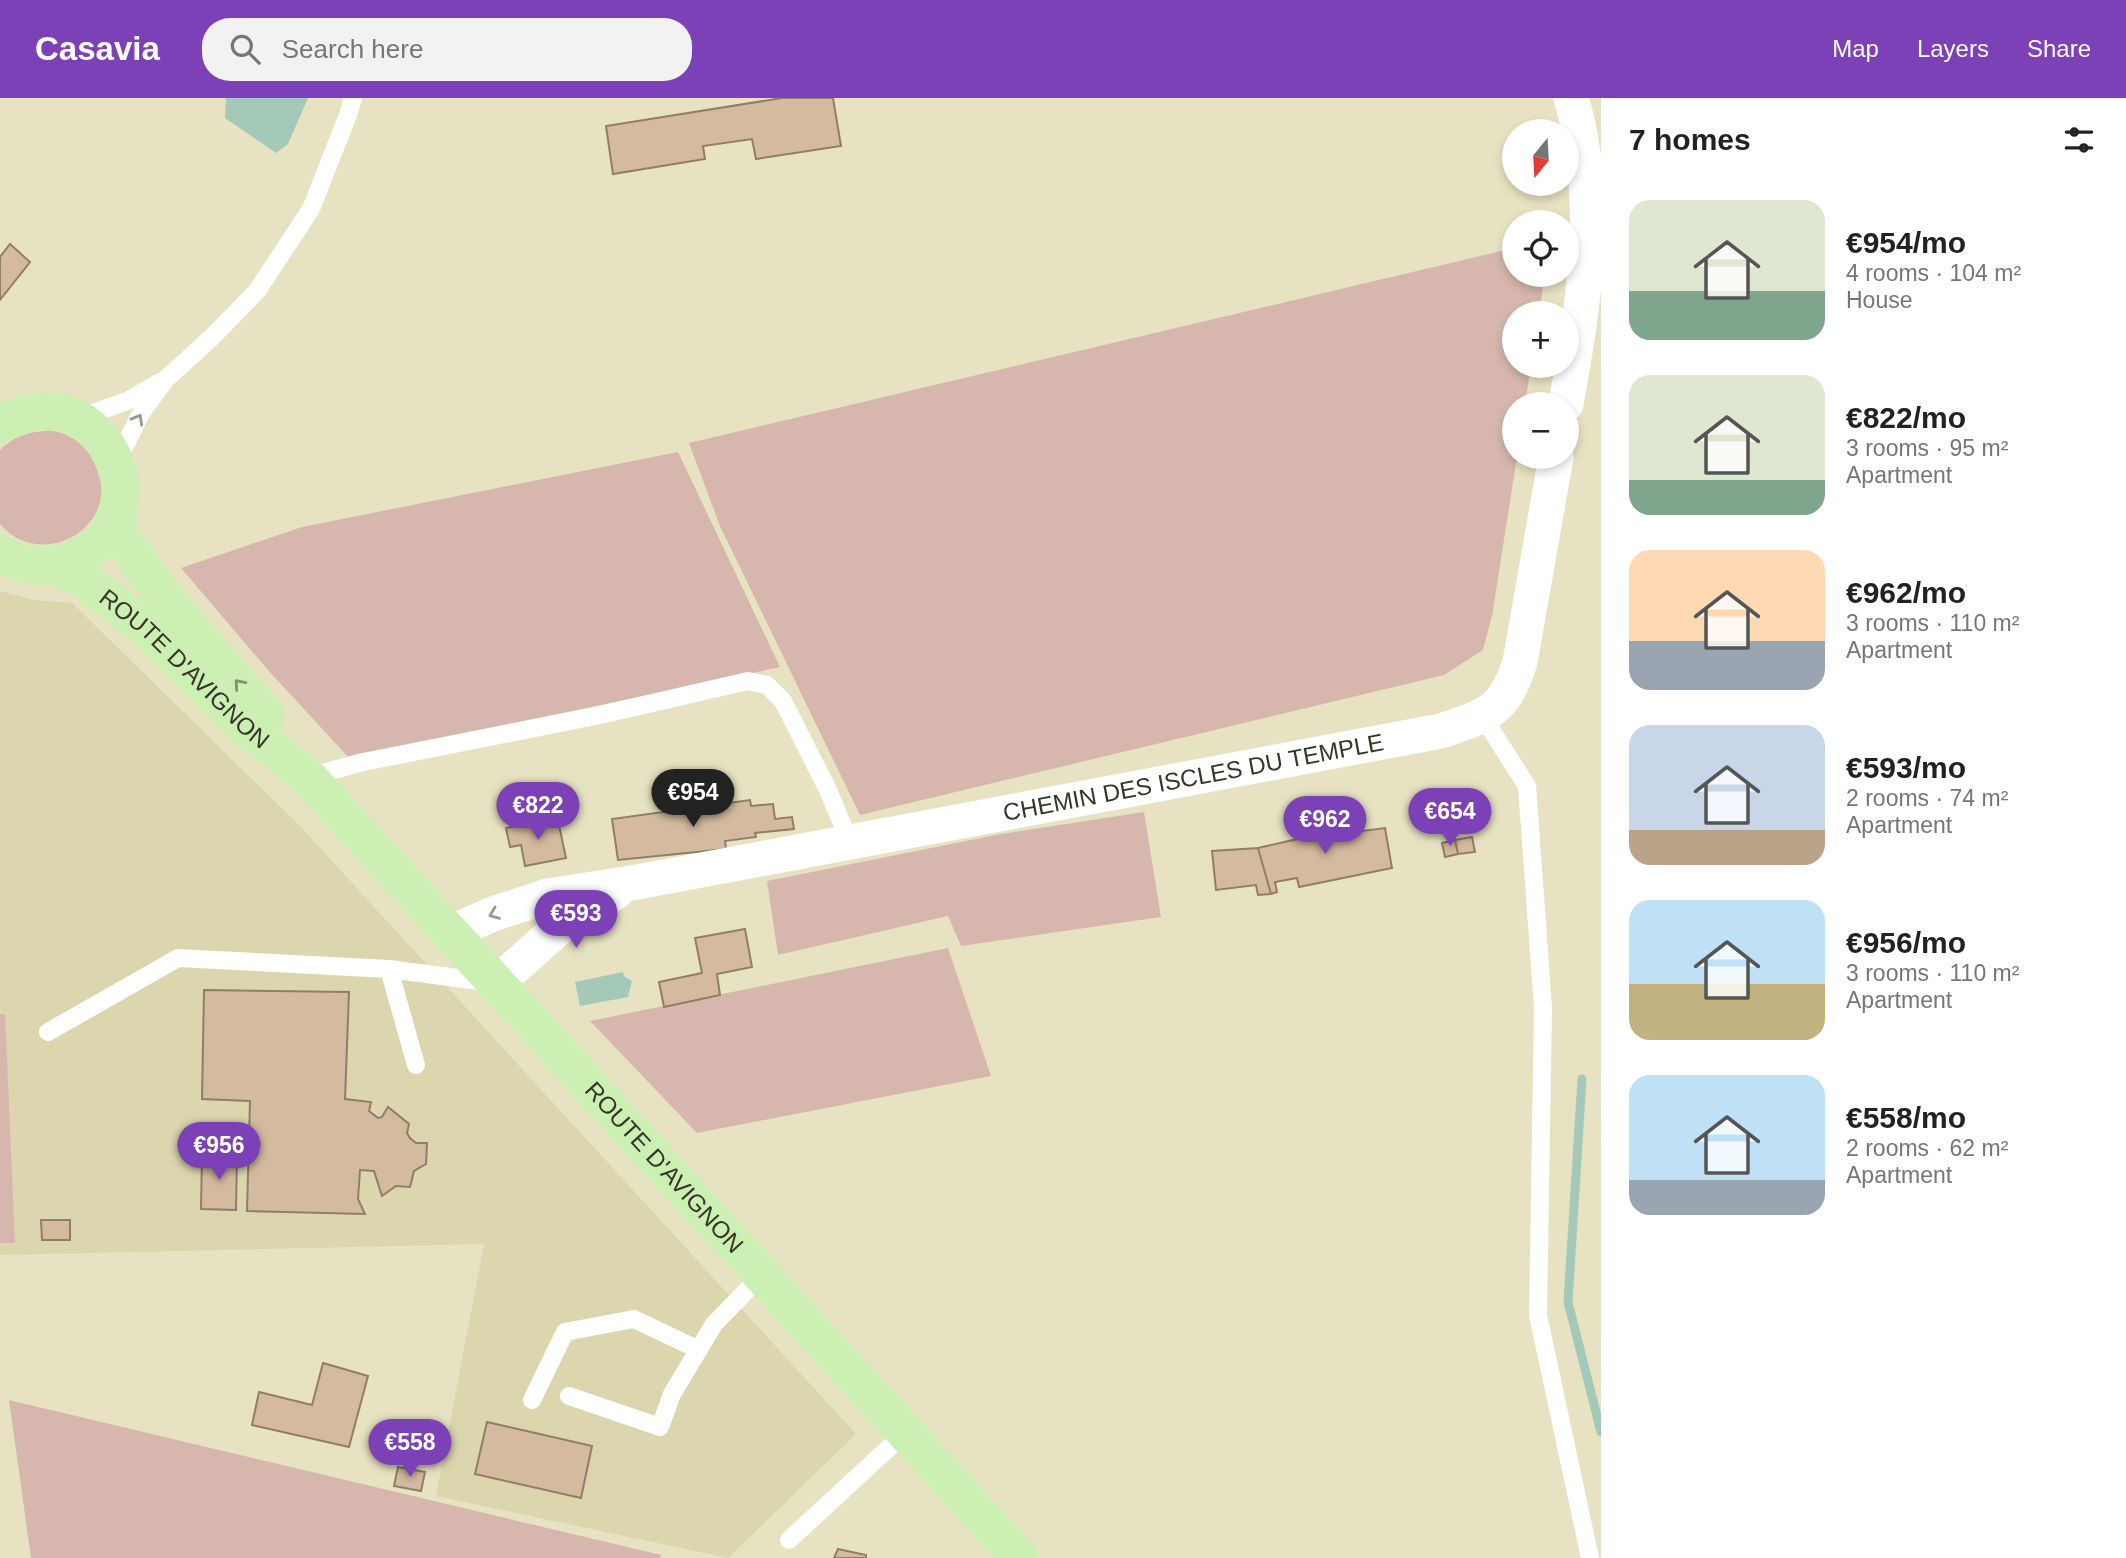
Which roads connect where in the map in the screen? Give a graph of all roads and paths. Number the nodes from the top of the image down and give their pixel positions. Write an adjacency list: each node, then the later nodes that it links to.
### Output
1 (353, 98): 3 (lane)
2 (1571, 98): 4 (street)
3 (166, 379): 6 (lane); 7 (lane, one-way to 3)
4 (1568, 392)
5 (8, 415): 6 (main road)
6 (76, 419): 7 (main road)
7 (116, 464): 9 (main road)
8 (1554, 469): 12 (street, CHEMIN DES ISCLES DU TEMPLE)
9 (113, 521): 11 (main road); 13 (main road, ROUTE D'AVIGNON, one-way to 9)
10 (0, 553): 11 (main road)
11 (56, 565): 13 (main road, ROUTE D'AVIGNON)
12 (1483, 717): 14 (street, CHEMIN DES ISCLES DU TEMPLE); 28 (lane)
13 (308, 778): 14 (lane); 16 (main road, ROUTE D'AVIGNON)
14 (850, 842): 15 (street, CHEMIN DES ISCLES DU TEMPLE)
15 (632, 883): 16 (street, CHEMIN DES ISCLES DU TEMPLE, one-way to 16); 18 (street, CHEMIN DES ISCLES DU TEMPLE)
16 (450, 933): 18 (main road, ROUTE D'AVIGNON)
17 (389, 969): 18 (lane); 19 (lane); 20 (lane)
18 (498, 984): 21 (main road, ROUTE D'AVIGNON)
19 (48, 1032)
20 (416, 1065)
21 (762, 1275): 22 (lane); 25 (main road, ROUTE D'AVIGNON)
22 (699, 1350): 23 (lane); 24 (lane)
23 (569, 1396)
24 (532, 1400)
25 (906, 1432): 26 (lane); 27 (main road, ROUTE D'AVIGNON)
26 (789, 1540)
27 (1020, 1558)
28 (1590, 1558)

